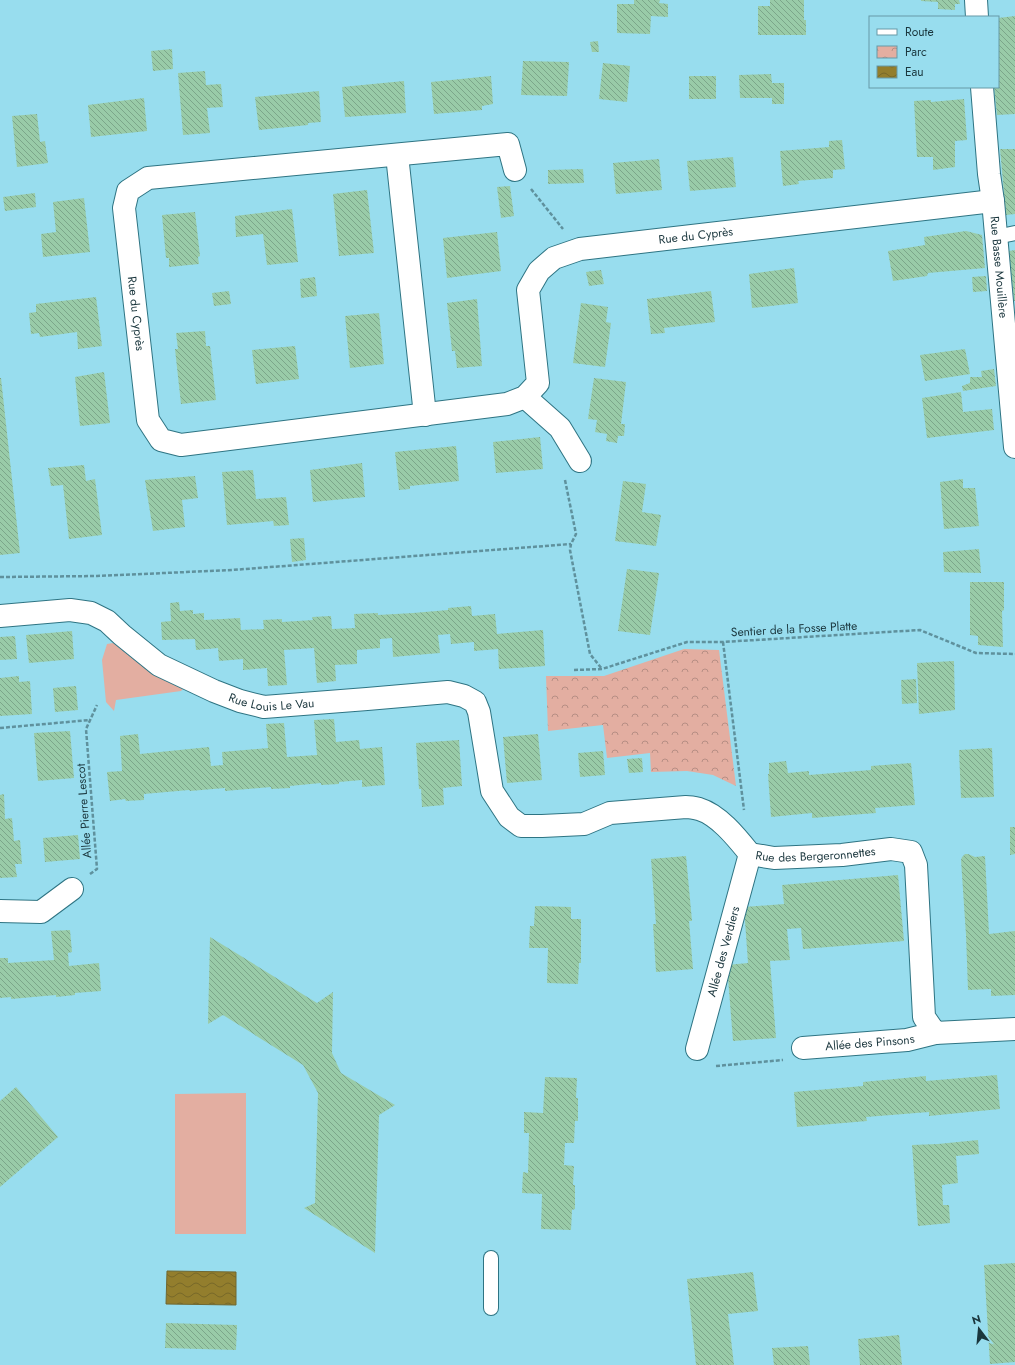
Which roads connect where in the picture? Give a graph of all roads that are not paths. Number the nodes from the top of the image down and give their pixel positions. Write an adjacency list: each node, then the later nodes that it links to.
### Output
1 (976, 0): 2 (street)
2 (977, 16)
3 (982, 88): 6 (street, Rue Basse Mouillère)
4 (397, 155): 5 (street, Rue du Cyprès); 9 (street); 9 (street, Rue du Cyprès)
5 (515, 170)
6 (993, 201): 7 (street, Rue Basse Mouillère); 8 (street, Rue du Cyprès)
7 (1005, 235): 10 (street, Rue Basse Mouillère)
8 (525, 397): 9 (street, Rue du Cyprès); 11 (street)
9 (425, 415)
10 (1015, 447)
11 (572, 467)
12 (0, 616): 13 (street, Rue Louis Le Vau)
13 (492, 791): 14 (street, Rue des Bergeronnettes)
14 (750, 854): 18 (street, Rue des Bergeronnettes); 20 (street, Allée des Verdiers)
15 (72, 890): 16 (street)
16 (0, 911)
17 (1015, 1030): 18 (street)
18 (935, 1033): 19 (street, Allée des Pinsons)
19 (803, 1048)
20 (697, 1049)
21 (491, 1258): 22 (lane)
22 (490, 1308)

